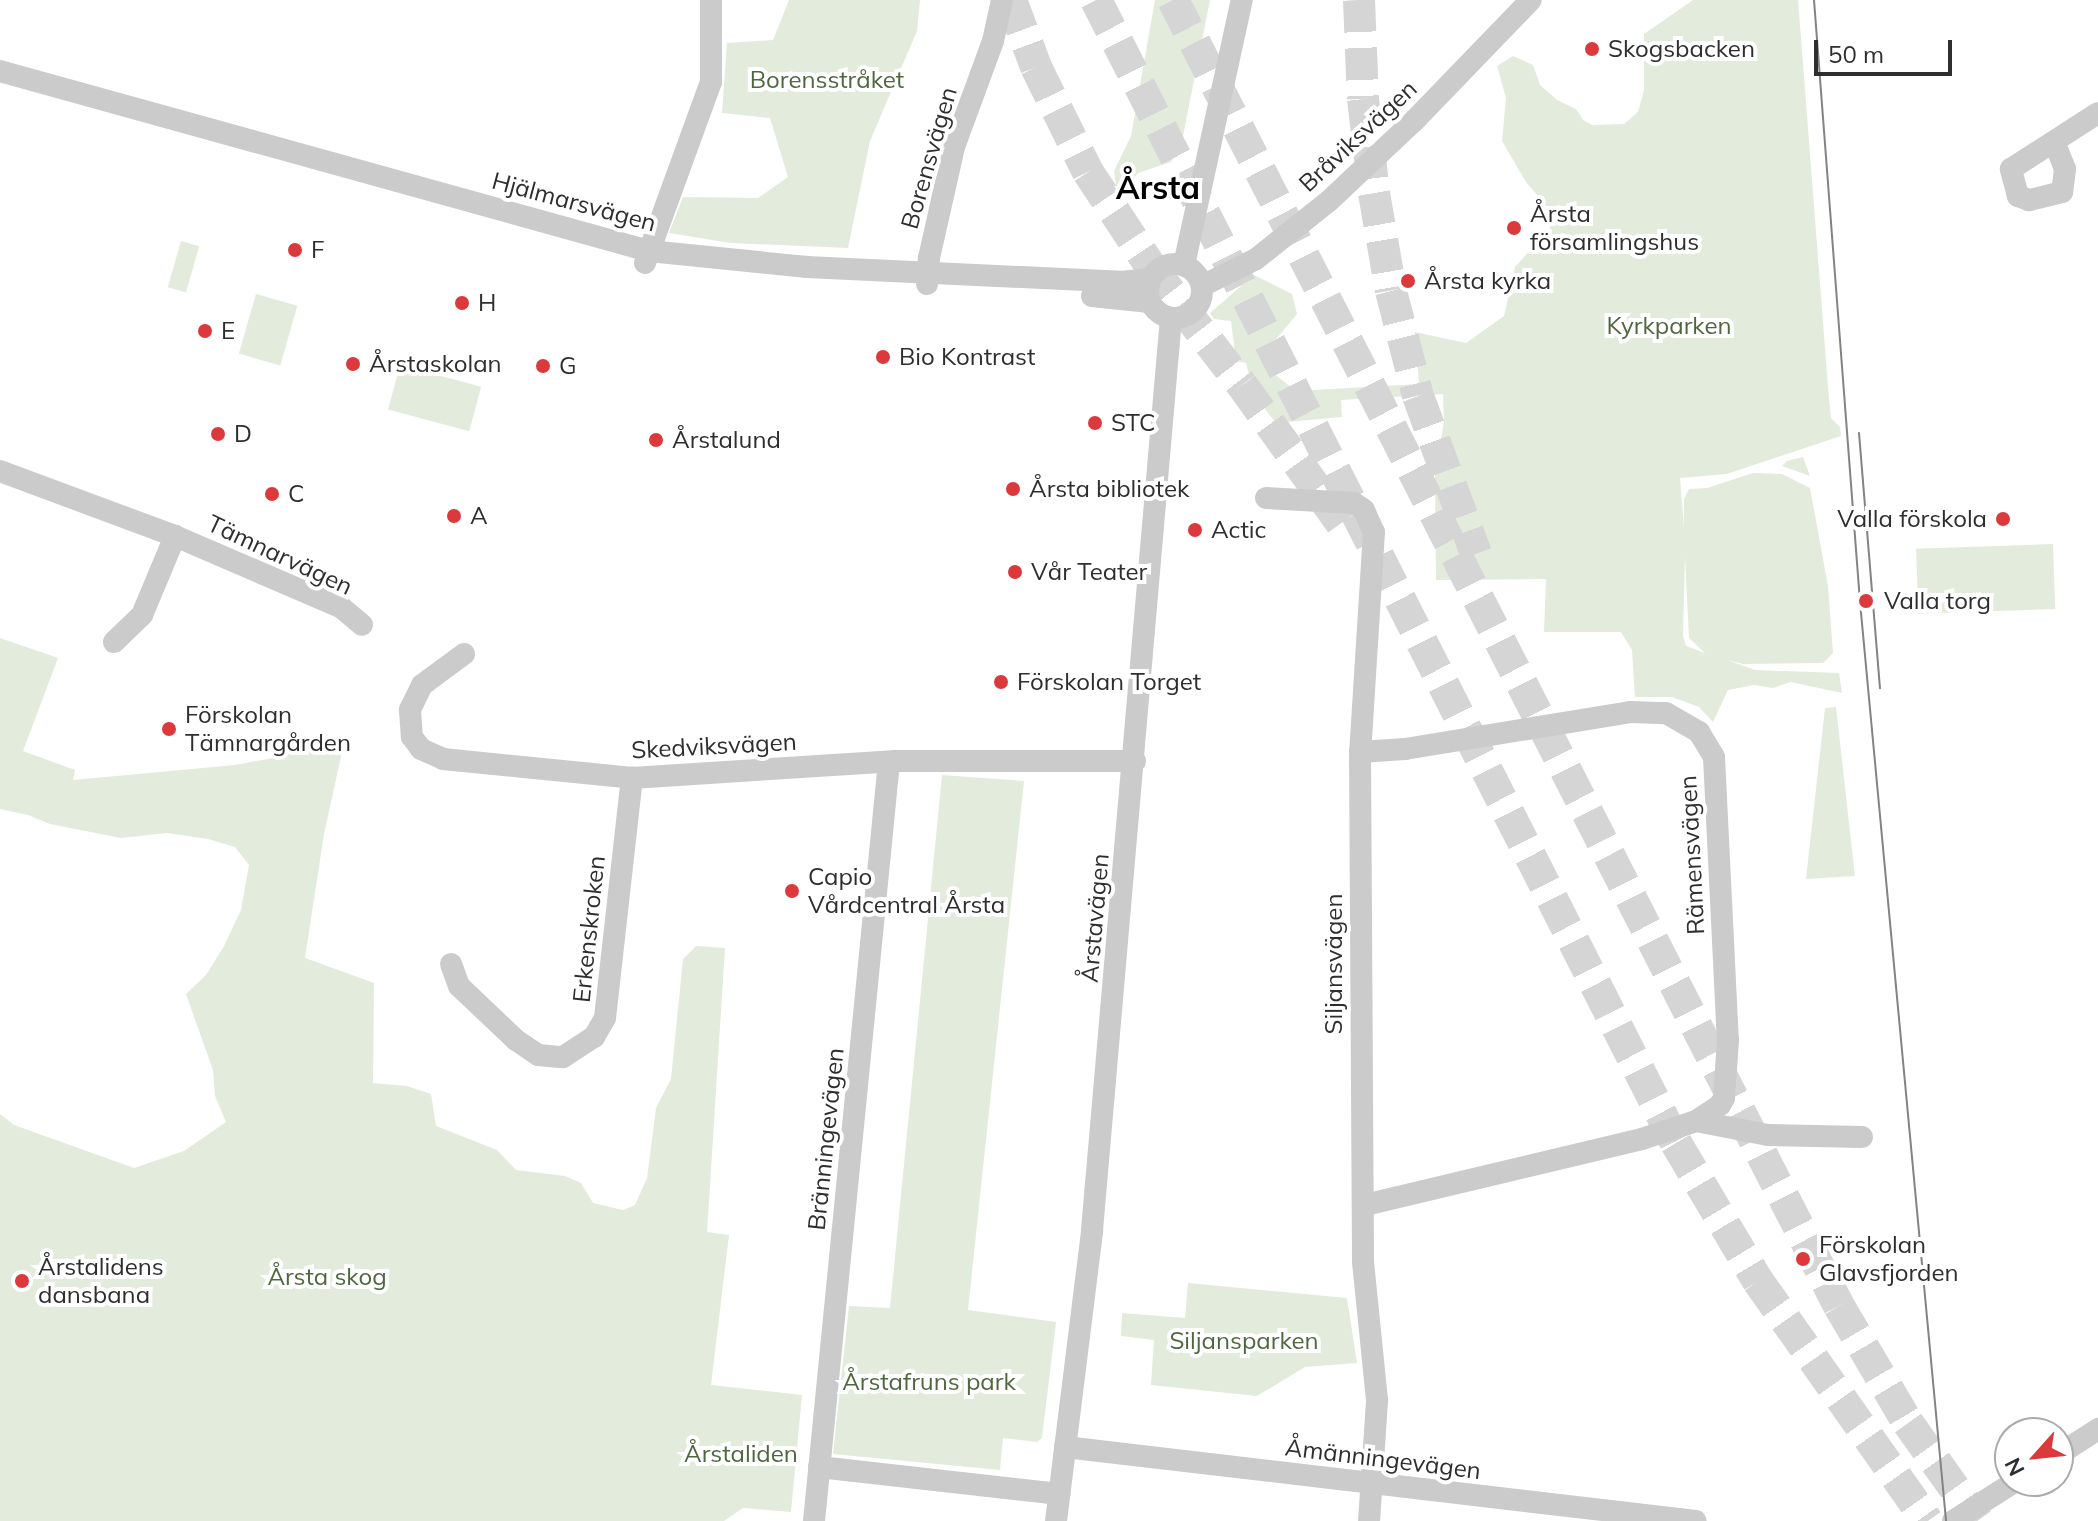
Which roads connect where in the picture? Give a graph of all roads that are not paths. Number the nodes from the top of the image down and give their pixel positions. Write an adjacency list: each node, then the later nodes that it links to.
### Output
1 (711, 0): 9 (street)
2 (1002, 0): 11 (street, Borensvägen)
3 (1242, 0): 10 (street)
4 (1531, 0): 12 (street, Bråviksvägen)
5 (0, 71): 9 (street, Hjälmarsvägen)
6 (0, 86): 9 (street, Hjälmarsvägen)
7 (2098, 113): 8 (street)
8 (2055, 144)
9 (647, 257): 11 (street, Hjälmarsvägen)
10 (1184, 265): 12 (street); 13 (street)
11 (928, 279): 13 (street, Hjälmarsvägen)
12 (1202, 286): 14 (street)
13 (1150, 291): 14 (street)
14 (1171, 318): 22 (street, Årstavägen)
15 (0, 471): 17 (street, Tämnarvägen)
16 (1266, 498): 21 (street, Siljansvägen)
17 (175, 536): 18 (street, Tämnarvägen); 19 (street, Tämnarvägen)
18 (362, 625)
19 (114, 642)
20 (464, 654): 24 (street, Skedviksvägen)
21 (1360, 752): 26 (street, Rämensvägen); 28 (street, Siljansvägen)
22 (1135, 761): 23 (street, Skedviksvägen); 31 (street, Årstavägen)
23 (889, 762): 24 (street, Skedviksvägen); 32 (street, Bränningevägen)
24 (632, 778): 25 (street, Erkenskroken)
25 (451, 964)
26 (1696, 1121): 27 (street, Rämensvägen); 28 (street, Rämensvägen)
27 (1862, 1137)
28 (1364, 1205): 33 (street, Siljansvägen)
29 (2098, 1429): 30 (street)
30 (2074, 1445)
31 (1065, 1447): 33 (street, Åmänningevägen); 34 (street, Årstavägen)
32 (819, 1467): 34 (street); 36 (street, Bränningevägen)
33 (1373, 1484): 38 (street, Siljansvägen); 39 (street, Åmänningevägen)
34 (1059, 1494): 37 (street, Årstavägen)
35 (1994, 1495): 40 (street)
36 (814, 1521)
37 (1056, 1521)
38 (1369, 1521)
39 (1696, 1521)
40 (1953, 1521)

